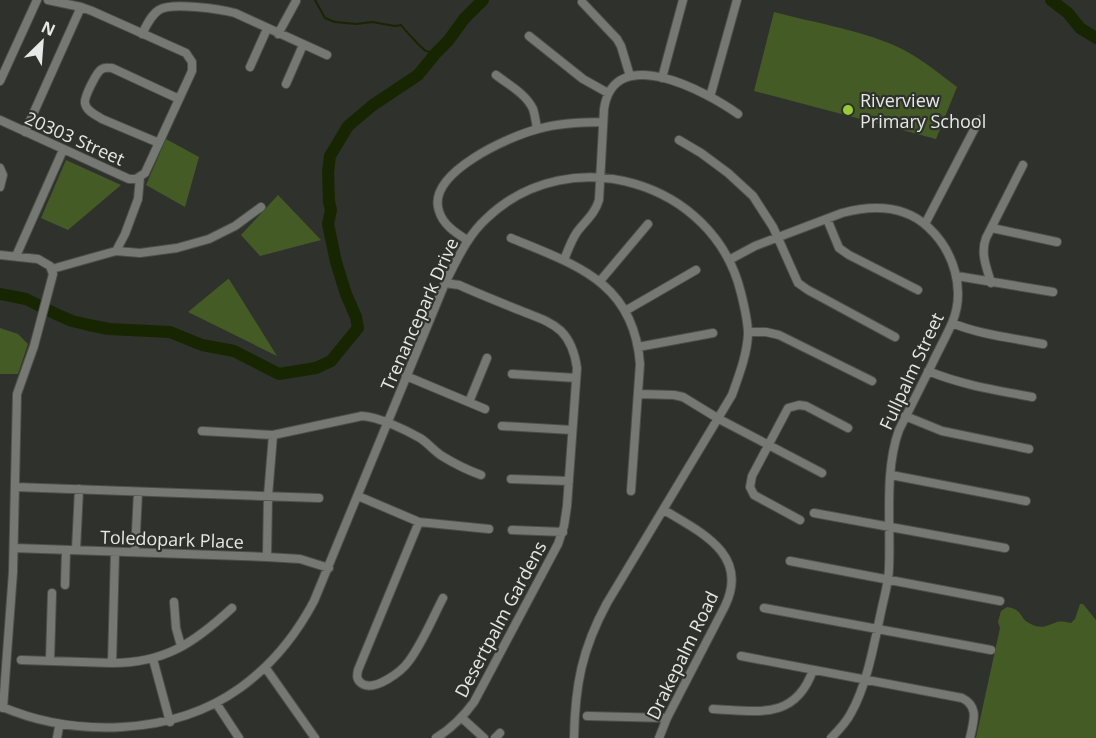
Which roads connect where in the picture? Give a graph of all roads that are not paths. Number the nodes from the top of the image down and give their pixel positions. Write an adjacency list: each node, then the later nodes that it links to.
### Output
1 (37, 0): 18 (street)
2 (49, 0): 7 (street, 20303 Street)
3 (683, 0): 17 (street)
4 (737, 0): 21 (street)
5 (296, 1): 10 (street)
6 (582, 2): 16 (street)
7 (81, 7): 9 (street, 20303 Street); 28 (street)
8 (267, 29): 9 (street); 10 (street); 14 (street)
9 (142, 34): 22 (street, 20303 Street)
10 (278, 34): 12 (street)
11 (529, 36): 20 (street)
12 (303, 45): 13 (street); 19 (street)
13 (327, 55)
14 (250, 67)
15 (496, 75): 27 (street)
16 (630, 76): 17 (street); 20 (street)
17 (662, 78): 21 (street)
18 (0, 81)
19 (286, 84)
20 (608, 93): 26 (street)
21 (710, 97): 23 (street)
22 (179, 99): 30 (street, 20303 Street); 30 (street)
23 (738, 114)
24 (0, 120): 28 (street, 20303 Street)
25 (979, 120): 40 (street)
26 (603, 122): 27 (street); 35 (street)
27 (537, 129): 44 (street)
28 (25, 132): 31 (street, 20303 Street)
29 (679, 140): 43 (street)
30 (159, 143): 34 (street, 20303 Street)
31 (63, 150): 34 (street, 20303 Street); 48 (street)
32 (1023, 165): 41 (street)
33 (0, 168): 36 (street)
34 (140, 177): 46 (street)
35 (600, 177): 44 (street, Trenancepark Drive); 49 (street); 50 (street, Trenancepark Drive)
36 (0, 187)
37 (261, 207): 46 (street)
38 (827, 219): 40 (street, Fullpalm Street); 43 (street, Fullpalm Street); 57 (street)
39 (648, 224): 54 (street)
40 (925, 224): 53 (street, Fullpalm Street)
41 (992, 228): 45 (street); 56 (street)
42 (511, 238): 49 (street)
43 (778, 238): 50 (street, Fullpalm Street); 63 (street)
44 (467, 240): 55 (street, Trenancepark Drive)
45 (1057, 242)
46 (116, 251): 51 (street)
47 (0, 255): 48 (street)
48 (16, 256): 51 (street)
49 (564, 260): 54 (street)
50 (729, 260): 61 (street, Trenancepark Drive)
51 (52, 269): 91 (street)
52 (696, 270): 59 (street)
53 (957, 276): 56 (street); 60 (street, Fullpalm Street)
54 (600, 280): 59 (street)
55 (445, 283): 69 (street, Trenancepark Drive); 70 (street, Desertpalm Gardens)
56 (991, 283): 58 (street)
57 (918, 290)
58 (1053, 292)
59 (625, 311): 65 (street)
60 (952, 323): 64 (street); 67 (street, Fullpalm Street)
61 (748, 332): 71 (street); 77 (street, Trenancepark Drive)
62 (713, 333): 65 (street)
63 (895, 337)
64 (1043, 344)
65 (638, 347): 72 (street)
66 (487, 358): 74 (street)
67 (928, 371): 73 (street); 76 (street, Fullpalm Street)
68 (512, 374): 70 (street)
69 (406, 376): 74 (street); 78 (street, Trenancepark Drive)
70 (576, 378): 81 (street, Desertpalm Gardens)
71 (872, 381)
72 (639, 394): 77 (street); 93 (street)
73 (1032, 397)
74 (469, 402): 75 (street)
75 (485, 409)
76 (905, 416): 85 (street); 88 (street, Fullpalm Street)
77 (719, 419): 84 (street); 99 (street, Trenancepark Drive)
78 (387, 423): 83 (street); 87 (street); 96 (street, Trenancepark Drive)
79 (502, 426): 81 (street)
80 (848, 428): 84 (street)
81 (572, 430): 90 (street, Desertpalm Gardens)
82 (202, 431): 83 (street)
83 (273, 435): 95 (street)
84 (768, 445): 86 (street); 101 (street)
85 (1029, 449)
86 (822, 473)
87 (481, 476)
88 (891, 476): 98 (street); 103 (street, Fullpalm Street)
89 (511, 479): 90 (street)
90 (568, 481): 106 (street, Desertpalm Gardens)
91 (15, 487): 92 (street); 107 (street)
92 (79, 489): 94 (street); 110 (street)
93 (632, 491)
94 (138, 492): 95 (street); 112 (street)
95 (268, 496): 97 (street); 113 (street)
96 (357, 496): 102 (street); 115 (street, Trenancepark Drive)
97 (319, 498)
98 (1026, 501)
99 (664, 510): 140 (street, Drakepalm Road); 148 (street, Trenancepark Drive)
100 (814, 513): 103 (street)
101 (800, 520)
102 (419, 522): 104 (street); 119 (street)
103 (890, 528): 108 (street); 116 (street, Fullpalm Street)
104 (489, 529)
105 (512, 530): 106 (street, Desertpalm Gardens)
106 (562, 532): 139 (street, Desertpalm Gardens)
107 (14, 548): 109 (street, Toledopark Place); 136 (street)
108 (1005, 548)
109 (66, 550): 110 (street, Toledopark Place); 117 (street)
110 (76, 550): 111 (street, Toledopark Place)
111 (115, 552): 112 (street, Toledopark Place); 131 (street)
112 (135, 552): 113 (street, Toledopark Place)
113 (267, 557): 115 (street, Toledopark Place)
114 (790, 561): 116 (street)
115 (329, 568): 132 (street, Trenancepark Drive)
116 (888, 579): 120 (street); 124 (street, Fullpalm Street)
117 (65, 585)
118 (52, 593): 130 (street)
119 (443, 598)
120 (1000, 601)
121 (174, 602): 125 (street)
122 (232, 608): 125 (street)
123 (764, 608): 124 (street)
124 (877, 629): 126 (street); 134 (street, Fullpalm Street)
125 (182, 646): 128 (street)
126 (991, 650)
127 (741, 656): 133 (street)
128 (153, 659): 131 (street); 141 (street)
129 (21, 660): 130 (street)
130 (50, 660): 131 (street)
131 (111, 663)
132 (265, 667): 135 (street, Trenancepark Drive); 145 (street)
133 (813, 670): 134 (street); 137 (street)
134 (865, 680): 150 (street, Fullpalm Street); 151 (street)
135 (216, 703): 141 (street, Trenancepark Drive); 144 (street)
136 (2, 707): 142 (street, Trenancepark Drive)
137 (713, 709)
138 (587, 716): 140 (street)
139 (462, 718): 146 (street, Desertpalm Gardens); 147 (street, Desertpalm Gardens)
140 (667, 718): 149 (street, Drakepalm Road)
141 (170, 722): 142 (street, Trenancepark Drive)
142 (59, 727): 143 (street)
143 (57, 738)
144 (238, 738)
145 (315, 738)
146 (436, 738)
147 (484, 738)
148 (574, 738)
149 (659, 738)
150 (831, 738)
151 (970, 738)

